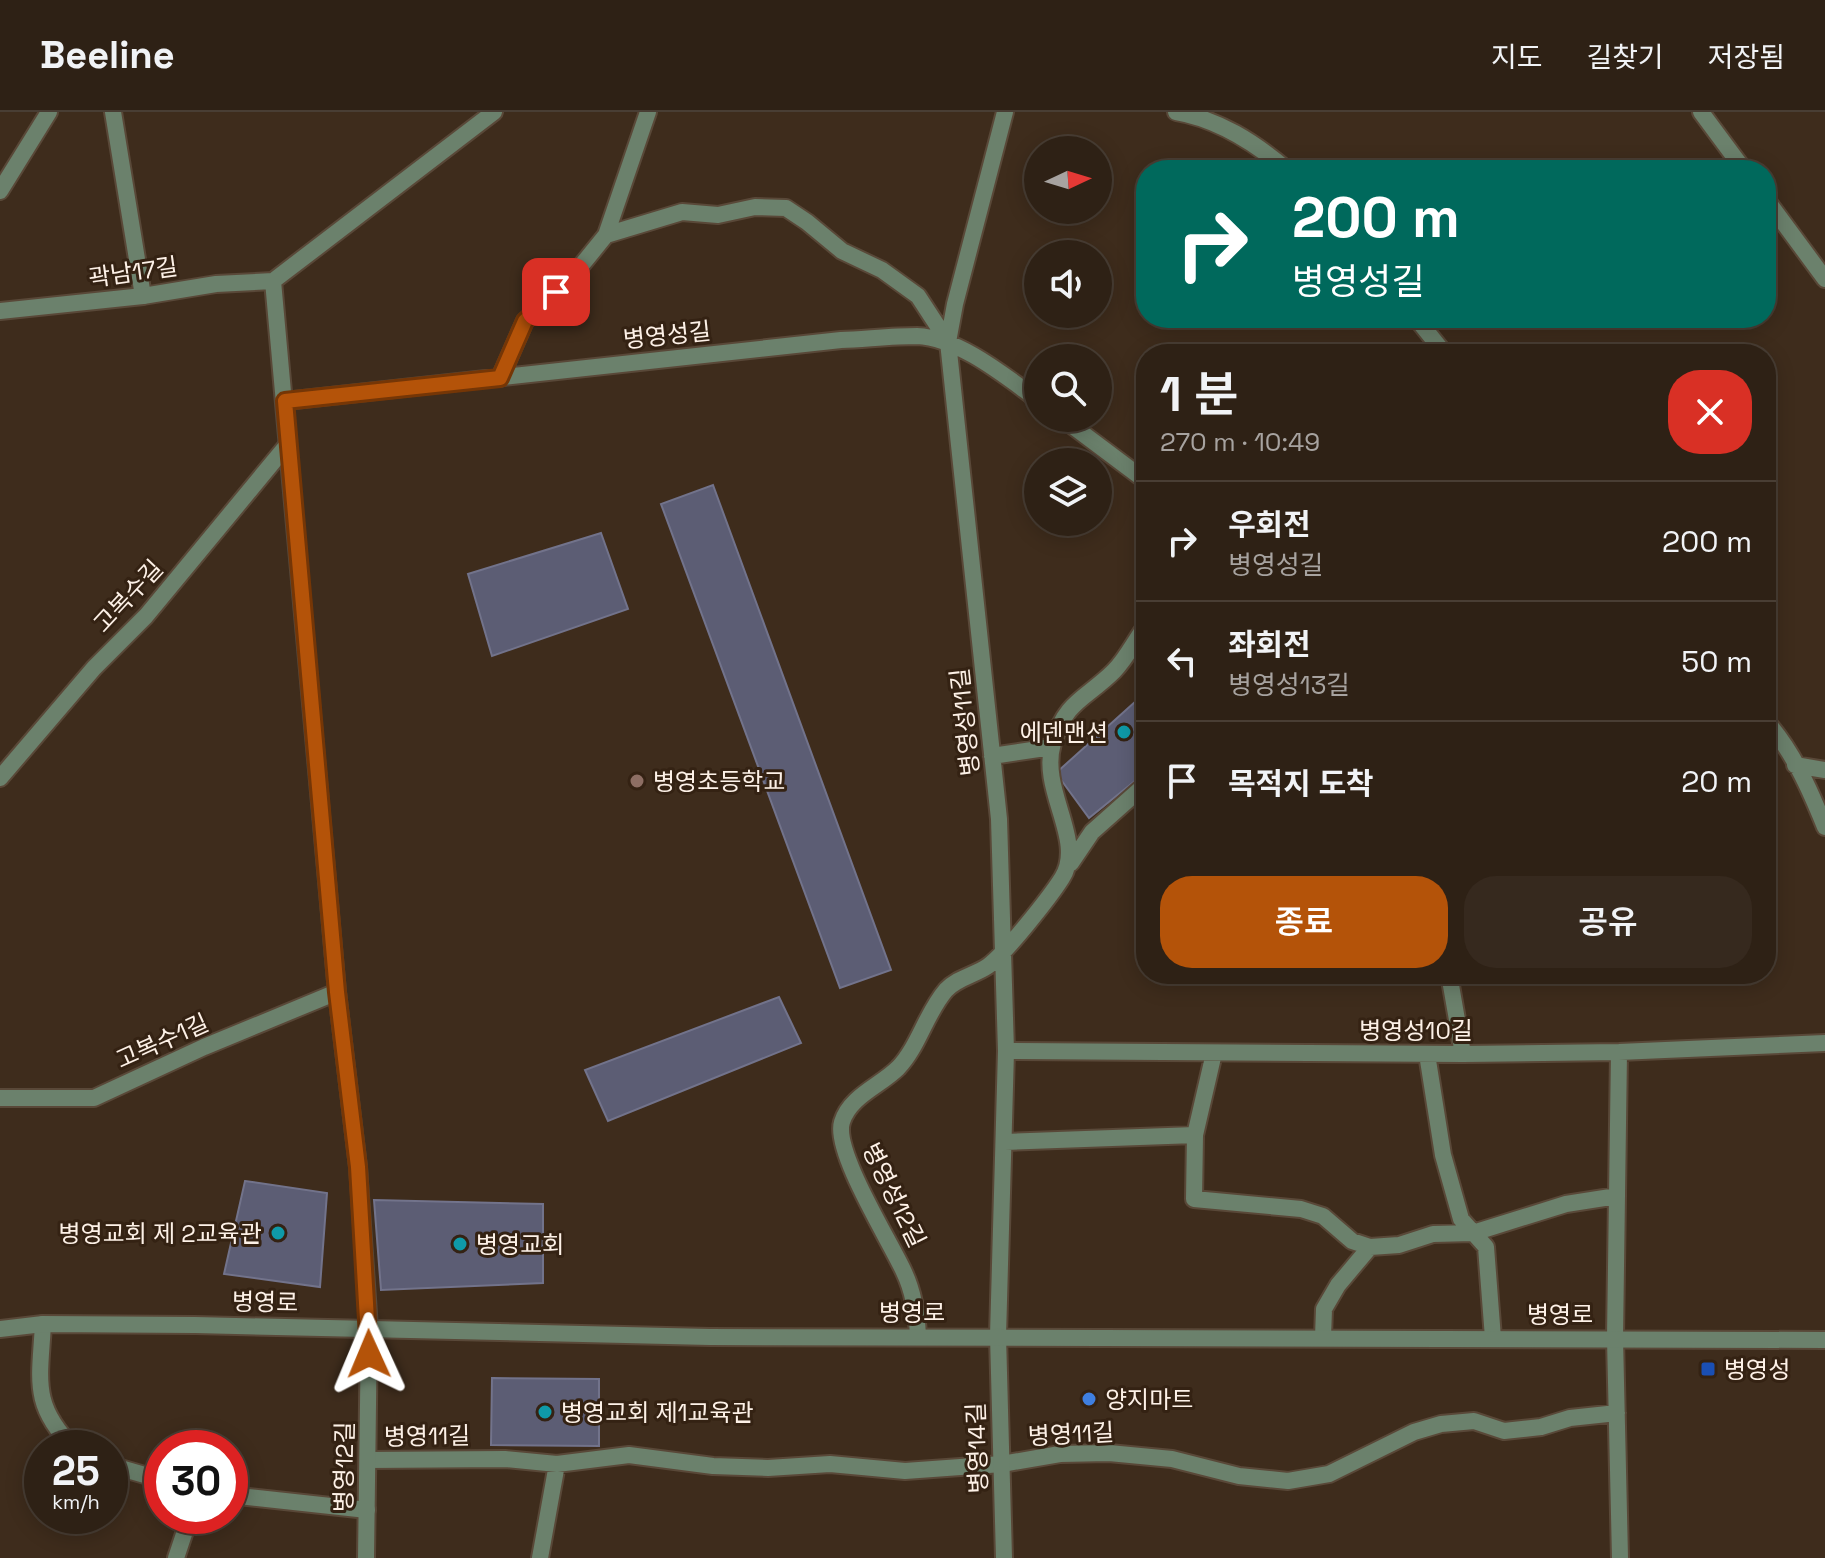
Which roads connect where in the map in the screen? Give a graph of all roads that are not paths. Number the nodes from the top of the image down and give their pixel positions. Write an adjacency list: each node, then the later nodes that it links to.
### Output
1 (49, 112): 10 (street)
2 (113, 112): 15 (street)
3 (648, 112): 12 (street)
4 (1005, 112): 18 (street, 병영성11길)
5 (1176, 112): 8 (street)
6 (1701, 112): 9 (street)
7 (492, 113): 14 (street)
8 (1273, 160)
9 (1737, 160)
10 (0, 191)
11 (1776, 213): 13 (street)
12 (606, 235): 18 (street); 20 (street)
13 (1825, 279)
14 (273, 281): 15 (street, 곽남17길); 22 (street)
15 (143, 296): 16 (street, 곽남17길)
16 (0, 311)
17 (1424, 328): 19 (street)
18 (948, 342): 20 (street, 병영성길); 21 (street, 병영성길); 29 (street, 병영성11길)
19 (1437, 344)
20 (500, 378): 22 (street, 병영성길)
21 (1024, 390)
22 (285, 401): 24 (street)
23 (1081, 432): 25 (street)
24 (288, 444): 32 (street, 고복수길); 38 (street)
25 (1136, 474)
26 (1136, 640): 28 (street)
27 (1776, 732): 30 (street)
28 (1052, 747): 29 (street); 35 (street)
29 (992, 756): 36 (street, 병영성11길)
30 (1795, 765): 31 (street); 34 (street)
31 (1825, 770)
32 (0, 778)
33 (1136, 793): 35 (street, 병영성12길)
34 (1825, 827)
35 (1070, 864): 36 (street, 병영성12길)
36 (1003, 952): 40 (street, 병영성11길); 54 (street, 병영성12길)
37 (1451, 984): 44 (street)
38 (337, 992): 45 (street, 고복수1길); 52 (street)
39 (1825, 1043): 41 (street, 병영성10길)
40 (1006, 1051): 42 (street, 병영성10길); 47 (street, 병영성11길)
41 (1619, 1052): 44 (street, 병영성10길); 48 (street)
42 (1214, 1053): 43 (street, 병영성10길); 46 (street)
43 (1427, 1054): 44 (street, 병영성10길); 49 (street)
44 (1463, 1054)
45 (0, 1098)
46 (1195, 1135): 47 (street); 50 (street)
47 (1005, 1142): 55 (street, 병영성11길)
48 (1617, 1196): 49 (street); 58 (street)
49 (1473, 1233): 50 (street); 57 (street)
50 (1370, 1247): 56 (street)
51 (43, 1324): 52 (street, 병영로); 53 (street, 병영로); 61 (street)
52 (369, 1328): 54 (street, 병영로); 62 (street, 병영12길)
53 (0, 1329)
54 (918, 1336): 55 (street, 병영로)
55 (998, 1336): 56 (street, 병영로); 64 (street, 병영14길)
56 (1323, 1337): 57 (street, 병영로)
57 (1493, 1338): 58 (street, 병영로)
58 (1615, 1338): 59 (street, 병영로); 60 (street)
59 (1825, 1340)
60 (1617, 1413): 64 (street, 병영11길); 72 (street)
61 (57, 1430)
62 (368, 1460): 63 (street, 병영11길); 66 (street, 병영12길)
63 (557, 1464): 64 (street, 병영11길); 70 (street)
64 (1002, 1464): 71 (street, 병영14길)
65 (248, 1497): 66 (street)
66 (367, 1510): 69 (street, 병영12길)
67 (184, 1534): 68 (street)
68 (176, 1558)
69 (366, 1558)
70 (540, 1558)
71 (1004, 1558)
72 (1620, 1558)

